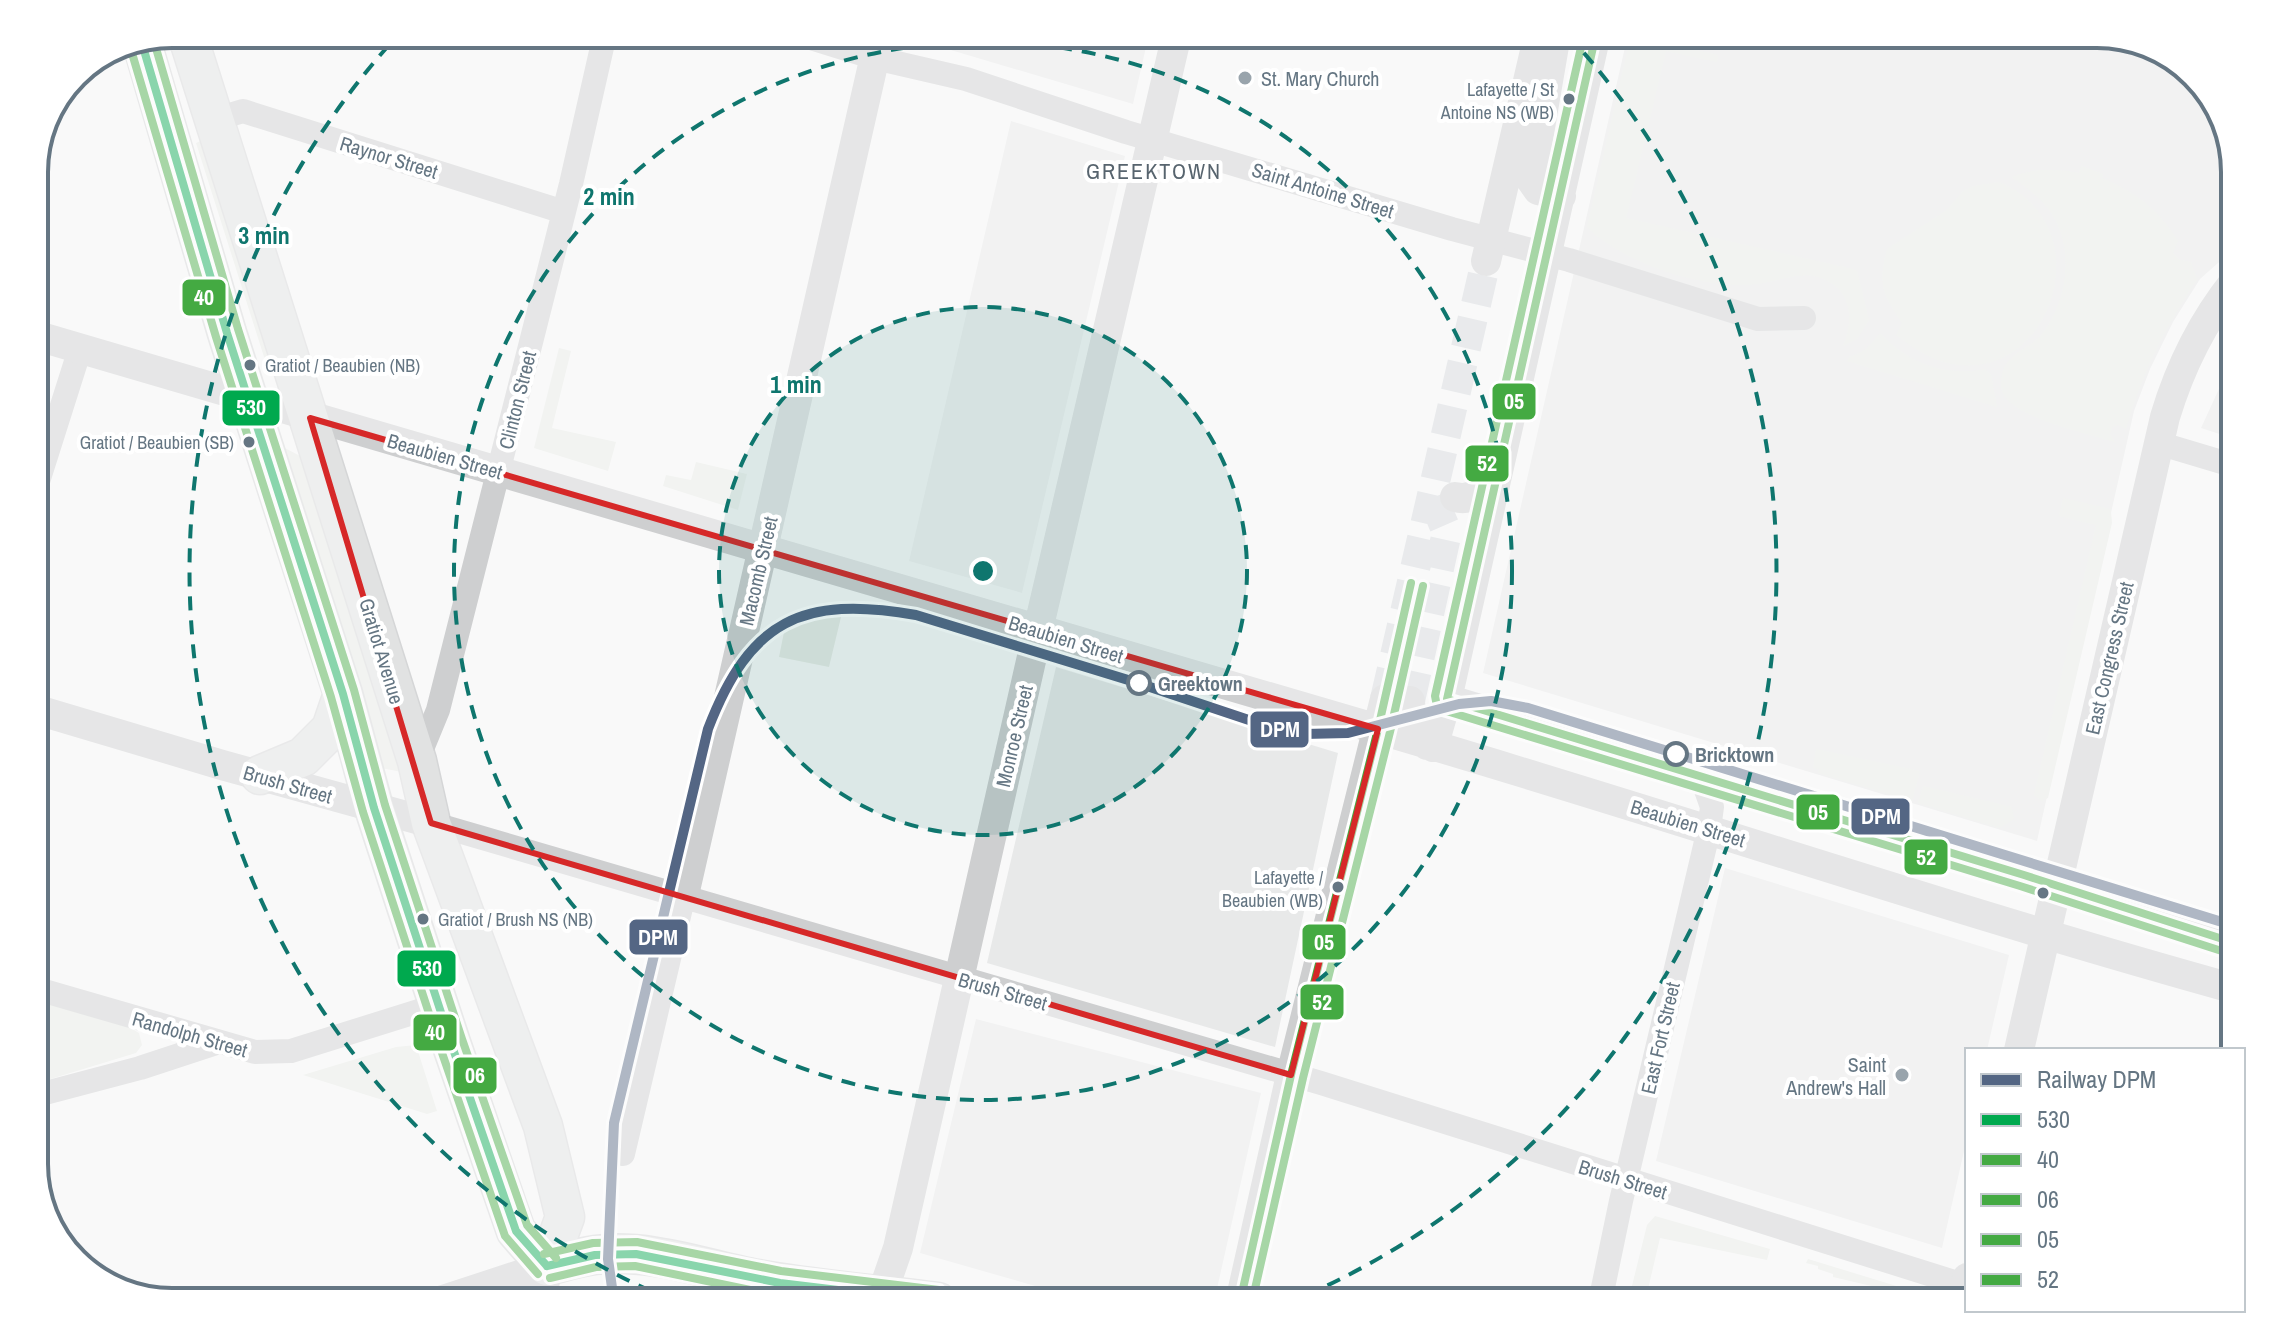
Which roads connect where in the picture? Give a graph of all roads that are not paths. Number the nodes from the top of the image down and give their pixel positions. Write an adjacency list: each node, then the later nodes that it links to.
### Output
1 (191, 48): 10 (main road, Gratiot Avenue)
2 (602, 48): 13 (street, Clinton Street)
3 (878, 48): 28 (street, Macomb Street)
4 (883, 48): 11 (street, Saint Antoine Street)
5 (1174, 48): 11 (street, Monroe Street)
6 (1536, 48): 14 (street)
7 (1555, 48): 12 (street)
8 (1593, 48): 12 (street)
9 (144, 51): 20 (main road)
10 (213, 120): 13 (street, Raynor Street); 21 (main road, Gratiot Avenue)
11 (1152, 139): 14 (street, Saint Antoine Street); 29 (street, Monroe Street)
12 (1561, 196): 15 (street)
13 (564, 212): 26 (street, Clinton Street)
14 (1488, 250): 15 (street, Saint Antoine Street)
15 (1549, 254): 17 (street, Saint Antoine Street); 25 (street)
16 (2221, 300): 22 (street, East Congress Street)
17 (1804, 318)
18 (48, 339): 19 (street, Beaubien Street)
19 (80, 349): 20 (street, Beaubien Street); 23 (street)
20 (247, 399): 21 (street, Beaubien Street); 30 (main road)
21 (310, 418): 26 (street, Beaubien Street); 36 (main road, Gratiot Avenue)
22 (2158, 443): 24 (street); 44 (street, East Congress Street)
23 (48, 450)
24 (2221, 462)
25 (1499, 465): 27 (street); 31 (street)
26 (499, 472): 28 (street, Beaubien Street); 36 (street, Clinton Street)
27 (1455, 497)
28 (763, 551): 29 (street, Beaubien Street); 45 (street, Macomb Street)
29 (1038, 630): 34 (street, Beaubien Street); 49 (street, Monroe Street)
30 (343, 694): 38 (main road); 40 (main road)
31 (1447, 699): 33 (street); 35 (street)
32 (48, 713): 38 (street, Brush Street)
33 (1505, 716): 37 (street); 39 (street)
34 (1378, 729): 35 (street, Beaubien Street); 35 (street); 55 (street)
35 (1430, 746): 37 (street, Beaubien Street)
36 (417, 761): 41 (main road, Gratiot Avenue)
37 (1492, 764): 42 (street, Beaubien Street)
38 (260, 775): 40 (street, Brush Street)
39 (1701, 776): 42 (street, East Fort Street); 43 (street)
40 (374, 808): 41 (street, Brush Street); 52 (main road)
41 (431, 823): 45 (street, Brush Street); 59 (main road, Gratiot Avenue)
42 (1709, 829): 46 (street, Beaubien Street); 58 (street, East Fort Street)
43 (1998, 867): 44 (street); 46 (street)
44 (2057, 885): 47 (street, East Congress Street); 48 (street)
45 (684, 895): 49 (street, Brush Street); 57 (street, Macomb Street)
46 (1976, 913): 47 (street, Beaubien Street)
47 (2047, 935): 50 (street, Beaubien Street); 54 (street, East Congress Street)
48 (2221, 938)
49 (960, 979): 55 (street, Brush Street); 62 (street, Monroe Street)
50 (2221, 985)
51 (48, 992): 53 (street, Randolph Street)
52 (438, 1005): 53 (street, Randolph Street); 59 (main road)
53 (216, 1043): 56 (street)
54 (2019, 1048)
55 (1291, 1075): 58 (street, Brush Street); 63 (street)
56 (48, 1092)
57 (623, 1154)
58 (1626, 1180): 64 (street, East Fort Street); 65 (street, Brush Street)
59 (544, 1284): 60 (street); 61 (main road)
60 (520, 1288)
61 (810, 1288)
62 (884, 1288)
63 (1243, 1288)
64 (1603, 1288)
65 (1965, 1288)

